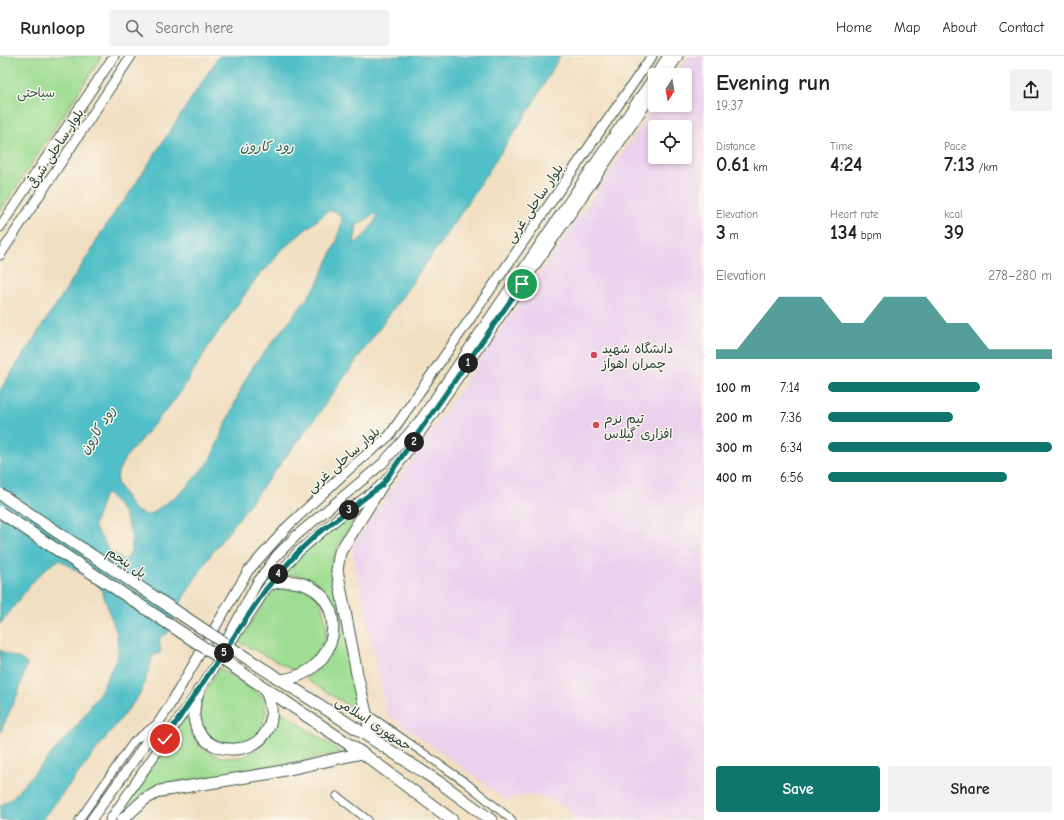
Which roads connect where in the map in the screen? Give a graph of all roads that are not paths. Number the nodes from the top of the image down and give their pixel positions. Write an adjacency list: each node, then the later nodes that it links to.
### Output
1 (114, 56): 10 (main road, بلوار ساحلی شرقی)
2 (131, 56): 11 (main road, بلوار ساحلی شرقی)
3 (652, 56): 22 (main road, بلوار ساحلی غربی)
4 (668, 56): 6 (main road, بلوار ساحلی غربی)
5 (678, 56): 7 (main road)
6 (660, 68)
7 (670, 68)
8 (648, 85): 17 (main road, بلوار ساحلی غربی)
9 (648, 101): 12 (main road, بلوار ساحلی غربی)
10 (0, 227)
11 (1, 251)
12 (382, 485): 15 (main road, بلوار ساحلی غربی); 21 (highway)
13 (0, 494): 16 (highway, پل پنجم, bridge)
14 (0, 512): 19 (highway, bridge)
15 (270, 584): 17 (main road, بلوار ساحلی غربی); 18 (highway)
16 (239, 653): 18 (highway, جمهوری اسلامی)
17 (212, 672): 20 (main road, بلوار ساحلی غربی)
18 (281, 680): 23 (highway, جمهوری اسلامی)
19 (264, 688): 20 (highway); 24 (highway)
20 (199, 690): 29 (main road, بلوار ساحلی غربی)
21 (366, 712): 23 (highway); 35 (street)
22 (160, 722): 27 (street); 28 (main road, بلوار ساحلی غربی)
23 (372, 739): 26 (highway, جمهوری اسلامی)
24 (362, 753): 30 (highway); 32 (highway)
25 (337, 796): 31 (street)
26 (475, 808): 33 (main road); 34 (highway, جمهوری اسلامی)
27 (79, 820)
28 (92, 820)
29 (110, 820)
30 (122, 820)
31 (368, 820)
32 (452, 820)
33 (485, 820)
34 (491, 820)
35 (512, 820)

